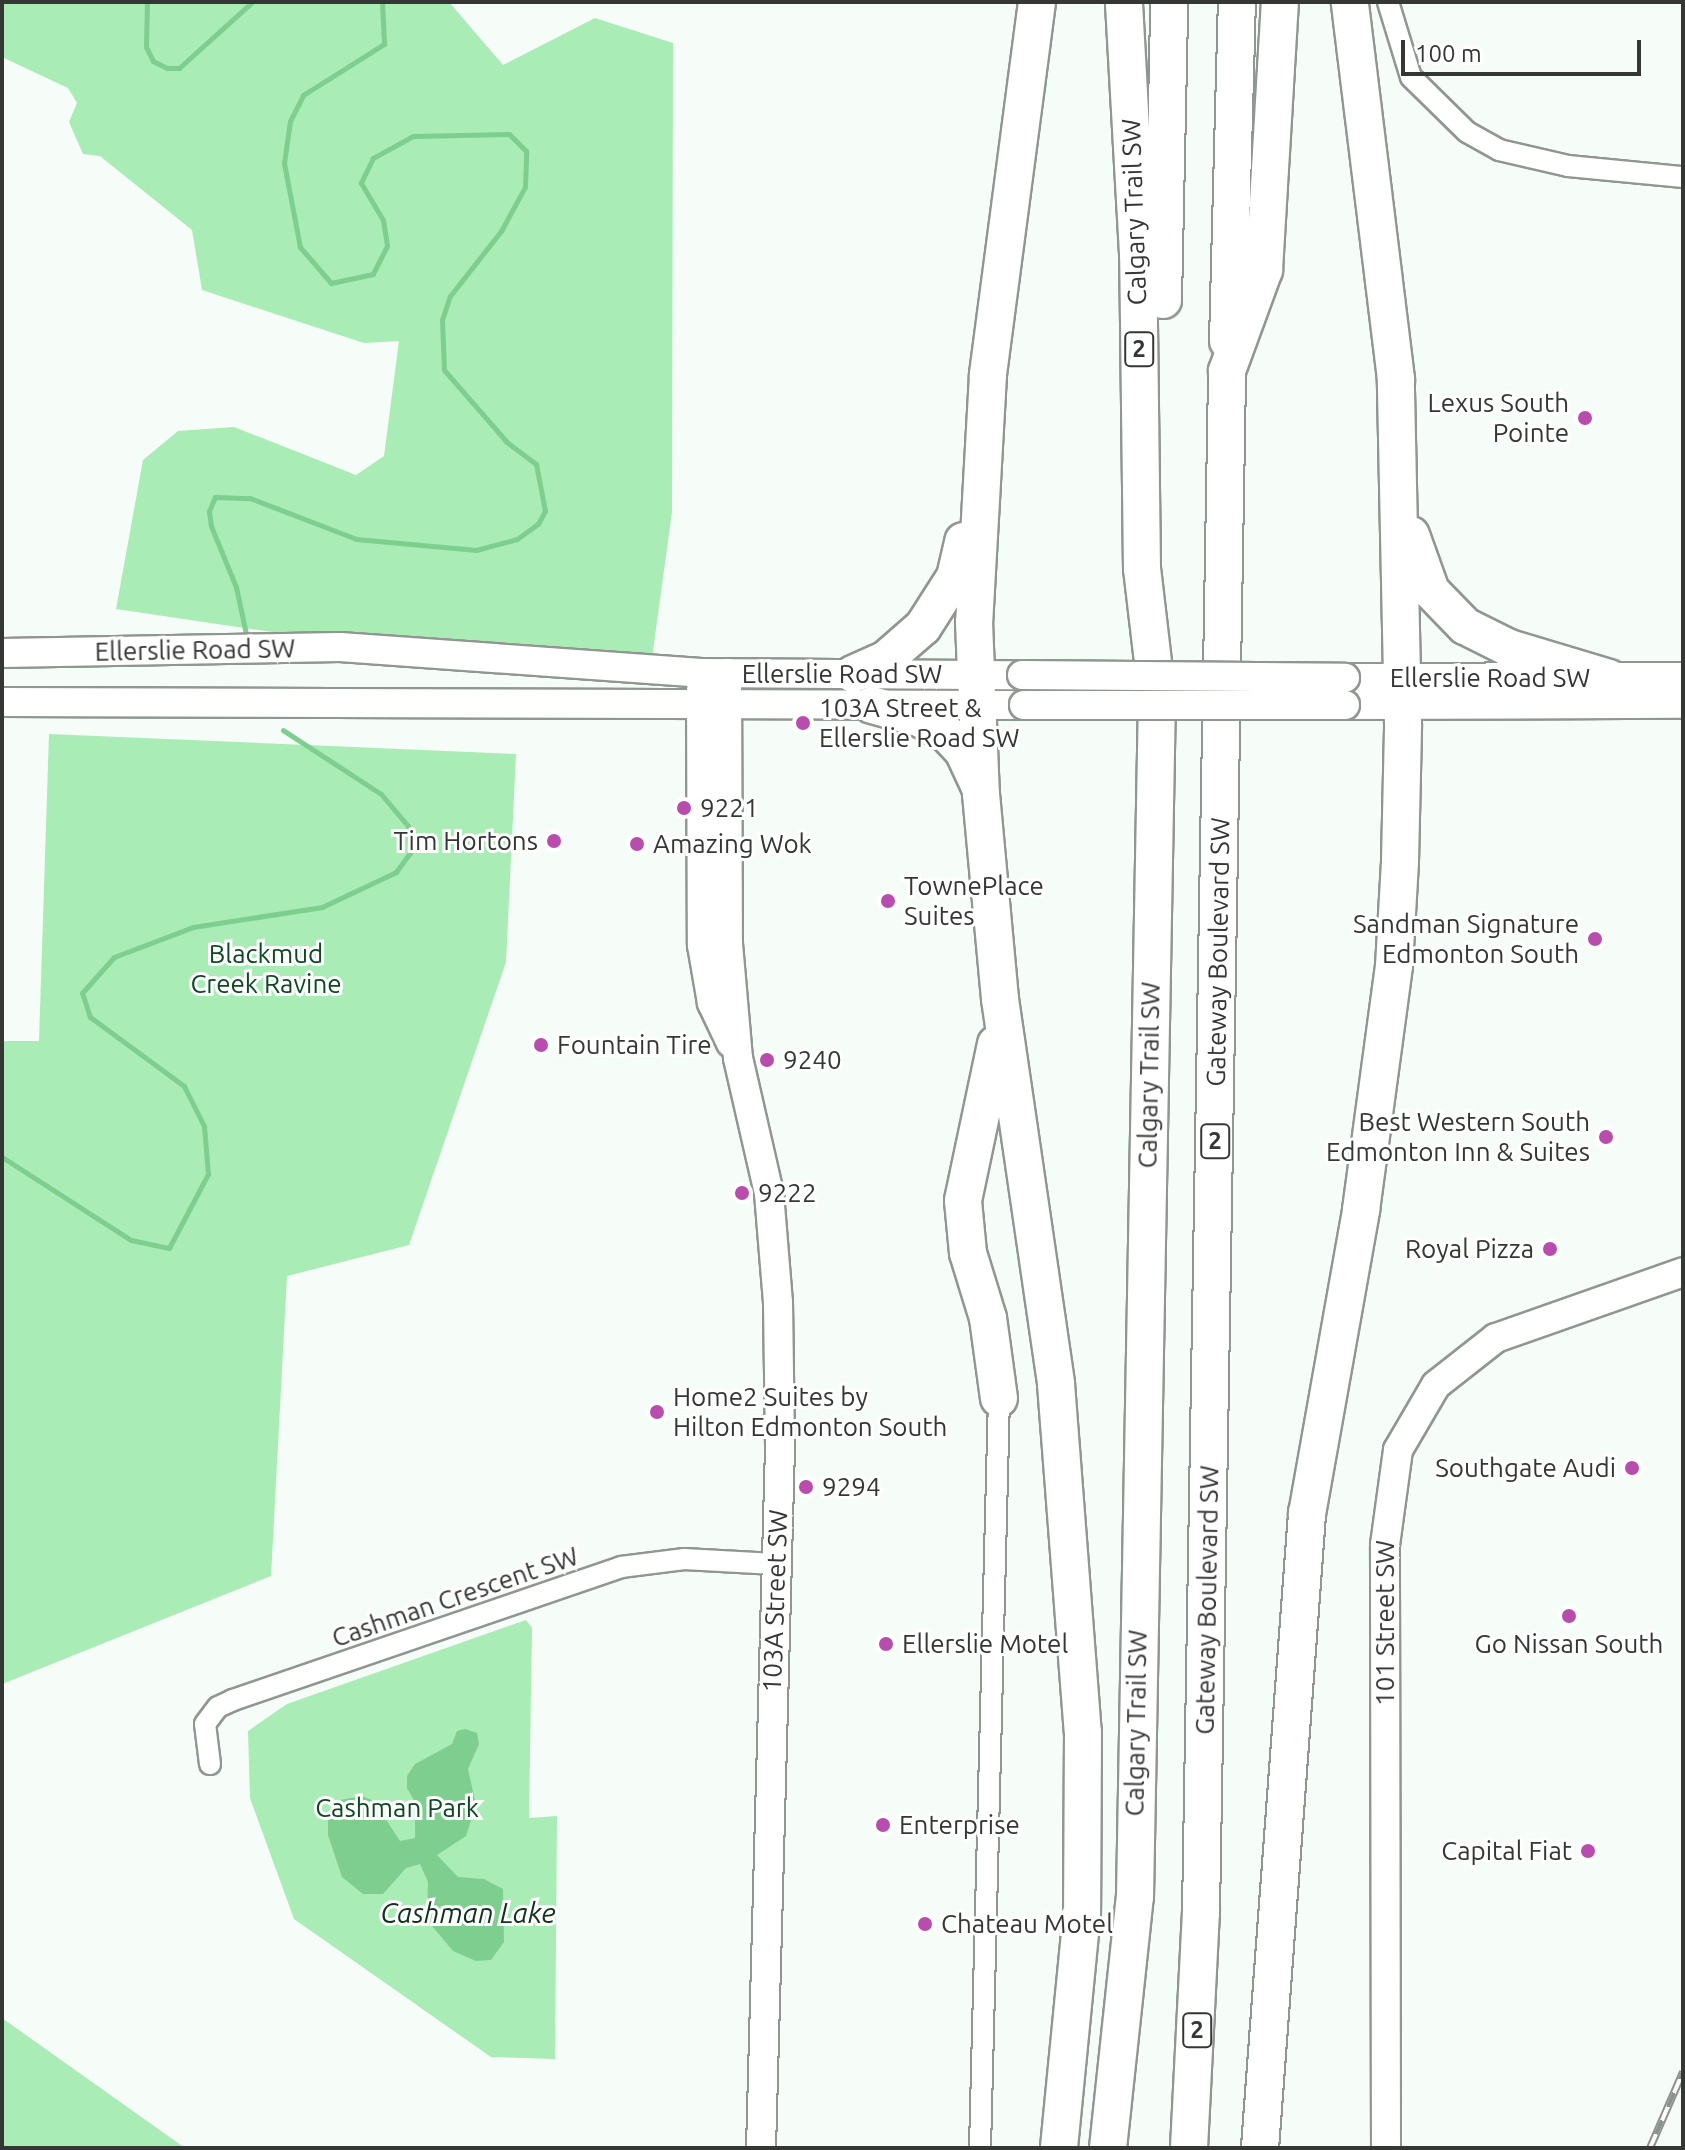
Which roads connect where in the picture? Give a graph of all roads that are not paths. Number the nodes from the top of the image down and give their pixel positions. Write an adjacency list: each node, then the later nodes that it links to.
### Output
1 (1037, 2): 10 (highway)
2 (1124, 2): 22 (highway, Calgary Trail SW / 2)
3 (1169, 2): 22 (highway)
4 (1237, 2): 9 (highway)
5 (1280, 2): 9 (highway, Gateway Boulevard SW / 2)
6 (1350, 2): 11 (highway)
7 (1388, 2): 8 (street)
8 (1683, 177)
9 (1227, 371): 42 (highway, Gateway Boulevard SW / 2)
10 (984, 421): 16 (highway); 19 (highway)
11 (1400, 456): 18 (highway); 21 (highway)
12 (2, 653): 13 (main road, Ellerslie Road SW)
13 (74, 653): 14 (main road); 15 (main road, Ellerslie Road SW)
14 (2, 667)
15 (714, 673): 16 (main road, Ellerslie Road SW); 27 (main road, 103A Street SW)
16 (853, 674): 19 (main road, Ellerslie Road SW)
17 (1683, 677): 18 (main road, Ellerslie Road SW)
18 (1609, 678): 21 (main road, Ellerslie Road SW)
19 (980, 690): 20 (main road, Ellerslie Road SW, bridge); 20 (main road, Ellerslie Road SW, bridge); 25 (main road, Ellerslie Road SW); 29 (highway)
20 (1345, 692): 21 (main road, Ellerslie Road SW)
21 (1402, 692): 24 (main road, Ellerslie Road SW); 43 (highway)
22 (1157, 696): 36 (highway, Calgary Trail SW / 2)
23 (2, 702): 26 (main road, Ellerslie Road SW)
24 (1683, 704)
25 (872, 705): 27 (main road, Ellerslie Road SW); 29 (highway)
26 (647, 706): 27 (main road, Ellerslie Road SW); 28 (main road)
27 (713, 707): 28 (main road, 103A Street SW); 31 (main road, 103A Street SW)
28 (700, 757): 31 (main road, 103A Street SW)
29 (981, 794): 30 (highway)
30 (1000, 999): 33 (highway); 39 (highway)
31 (738, 1058): 34 (main road, 103A Street SW)
32 (1683, 1272): 44 (main road, 101 Street SW)
33 (999, 1398): 38 (street)
34 (775, 1564): 35 (street, Cashman Crescent SW); 37 (main road, 103A Street SW)
35 (210, 1764)
36 (1128, 1994): 40 (highway, Calgary Trail SW / 2); 41 (highway)
37 (761, 2148)
38 (980, 2148)
39 (1059, 2148)
40 (1108, 2148)
41 (1120, 2148)
42 (1189, 2148)
43 (1260, 2148)
44 (1386, 2148)

